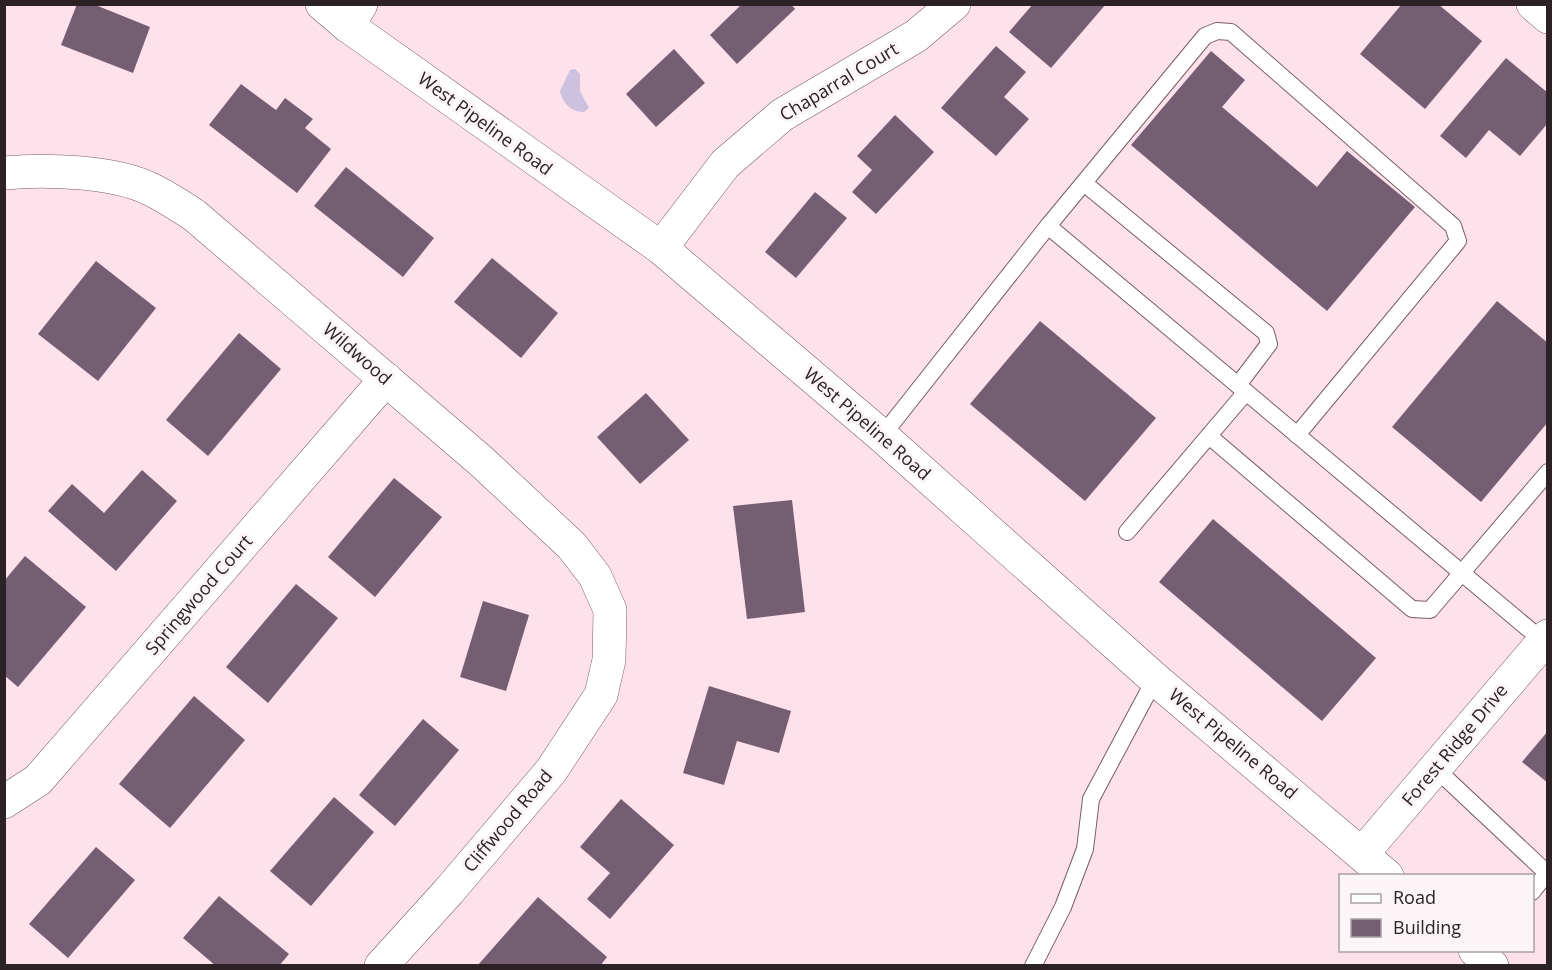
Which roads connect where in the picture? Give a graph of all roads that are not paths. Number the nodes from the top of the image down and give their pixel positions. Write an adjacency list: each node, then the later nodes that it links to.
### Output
1 (322, 4): 4 (street, West Pipeline Road)
2 (954, 4): 9 (street, Chaparral Court)
3 (1533, 4): 5 (street)
4 (355, 15): 9 (street, West Pipeline Road)
5 (1548, 17)
6 (4, 173): 10 (street, Wildwood)
7 (1084, 183): 8 (lane); 11 (lane); 12 (lane)
8 (1048, 226): 11 (lane); 13 (lane)
9 (661, 248): 13 (street, West Pipeline Road)
10 (386, 379): 19 (street, Wildwood); 22 (street, Springwood Court)
11 (1242, 388): 12 (lane); 14 (lane)
12 (1297, 435): 17 (lane)
13 (882, 436): 20 (street, West Pipeline Road)
14 (1209, 436): 16 (lane); 17 (lane)
15 (1548, 472): 17 (lane)
16 (1126, 532)
17 (1463, 573): 18 (lane)
18 (1546, 638): 21 (street, Forest Ridge Drive)
19 (609, 660): 27 (street, Cliffwood Road)
20 (1155, 678): 23 (street, West Pipeline Road); 28 (lane)
21 (1436, 768): 23 (street, Forest Ridge Drive); 25 (lane)
22 (4, 802)
23 (1362, 854): 24 (street, West Pipeline Road)
24 (1385, 874)
25 (1547, 874): 26 (lane)
26 (1534, 891)
27 (381, 966)
28 (1033, 966)

